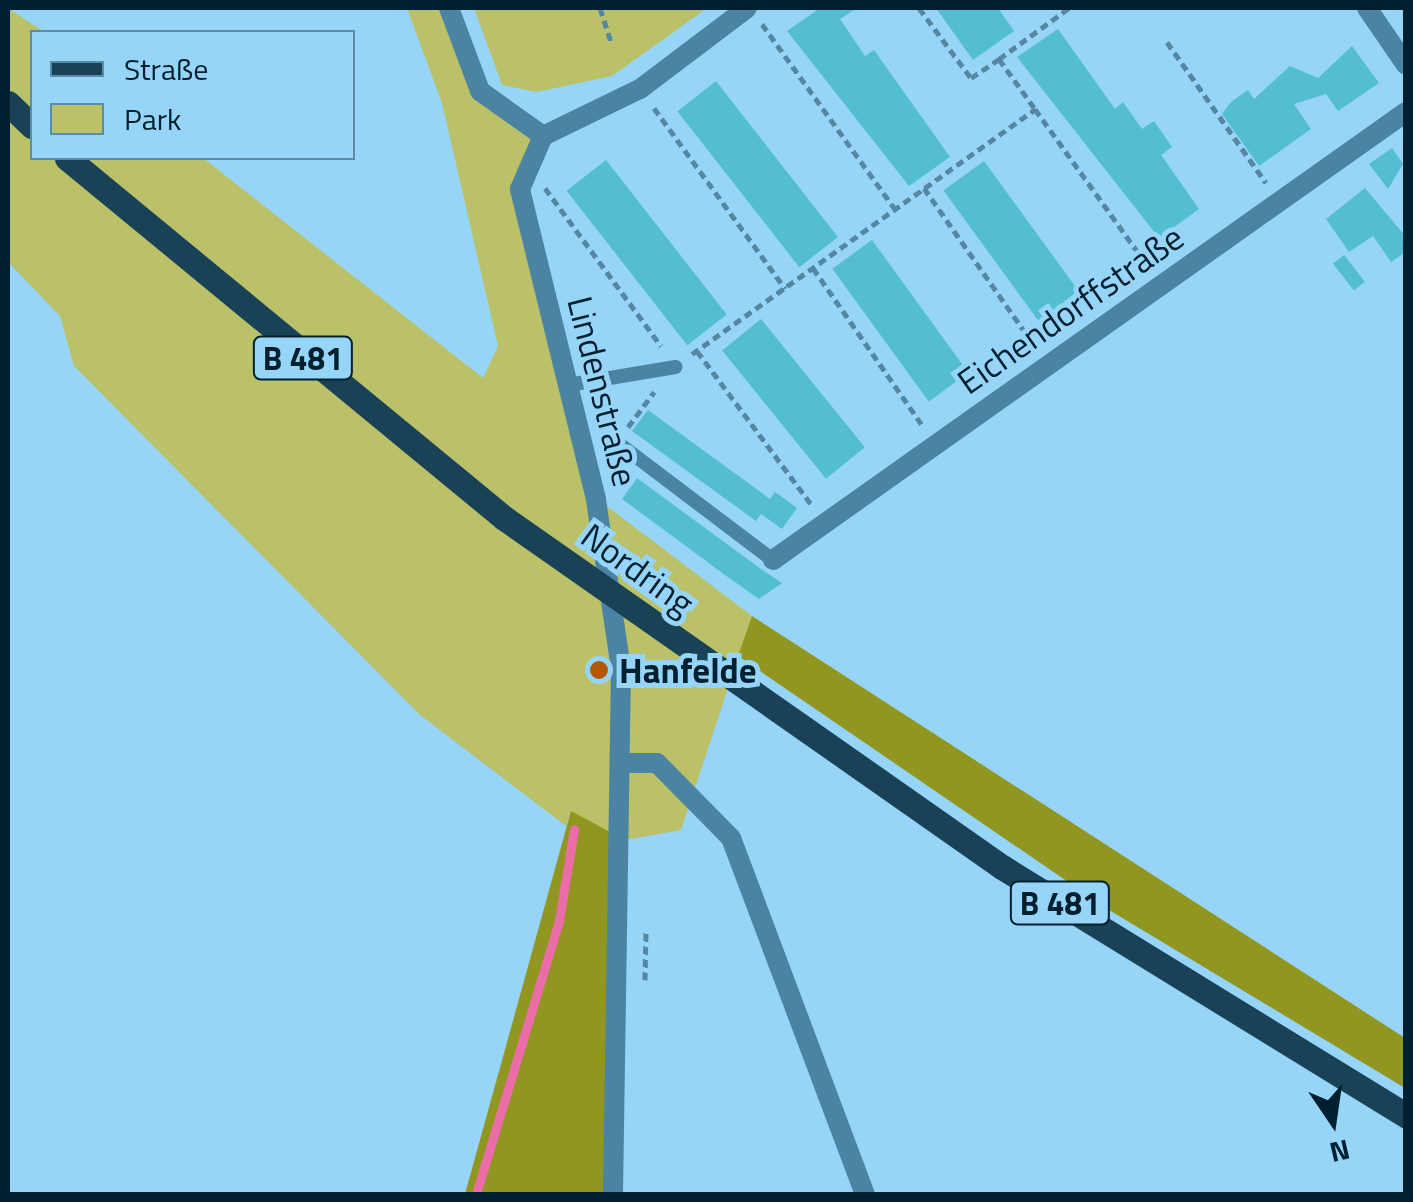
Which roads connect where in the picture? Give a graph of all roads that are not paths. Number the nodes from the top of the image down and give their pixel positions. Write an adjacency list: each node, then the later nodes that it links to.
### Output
1 (449, 8): 8 (street)
2 (748, 8): 8 (street)
3 (1366, 8): 4 (street)
4 (1406, 64)
5 (8, 103): 7 (main road)
6 (1406, 112): 13 (street, Eichendorffstraße)
7 (30, 124)
8 (543, 136): 11 (street, Lindenstraße)
9 (70, 160): 15 (main road, Nordring / B 481)
10 (675, 366): 11 (lane)
11 (568, 385): 14 (street, Lindenstraße)
12 (622, 446): 13 (lane)
13 (773, 560)
14 (623, 763): 16 (street, Lindenstraße); 17 (street)
15 (1406, 1116)
16 (613, 1194)
17 (865, 1194)

